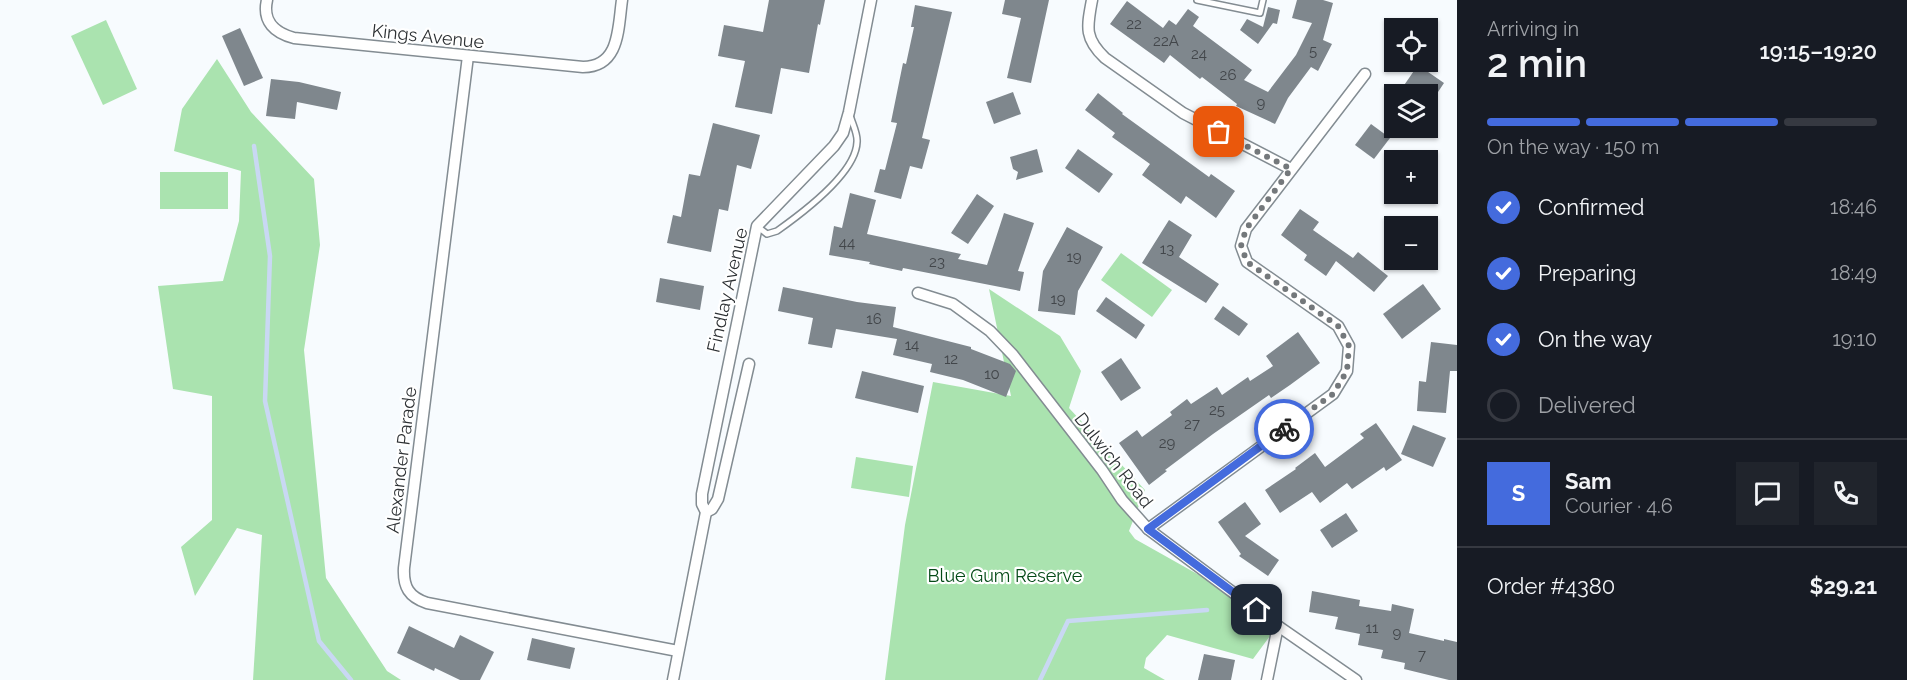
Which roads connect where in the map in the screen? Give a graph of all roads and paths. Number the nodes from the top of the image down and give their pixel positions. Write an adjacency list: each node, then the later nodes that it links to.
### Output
1 (267, 0): 7 (street, Kings Avenue)
2 (622, 0): 7 (street, Kings Avenue)
3 (871, 0): 9 (street, Findlay Avenue)
4 (1092, 0): 10 (street)
5 (1197, 0): 6 (lane)
6 (1263, 0)
7 (468, 56): 17 (street, Alexander Parade)
8 (1365, 74): 10 (street)
9 (849, 112): 11 (street, Findlay Avenue); 11 (lane)
10 (1291, 169): 15 (street)
11 (757, 225): 14 (street, Findlay Avenue)
12 (918, 293): 15 (street, Dulwich Road)
13 (749, 364): 14 (street, Findlay Avenue)
14 (706, 512): 17 (street, Findlay Avenue)
15 (1148, 529): 16 (street, Dulwich Road)
16 (1278, 626): 19 (street); 20 (street, Dulwich Road)
17 (678, 651): 18 (street, Findlay Avenue)
18 (673, 680)
19 (1267, 680)
20 (1356, 680)

